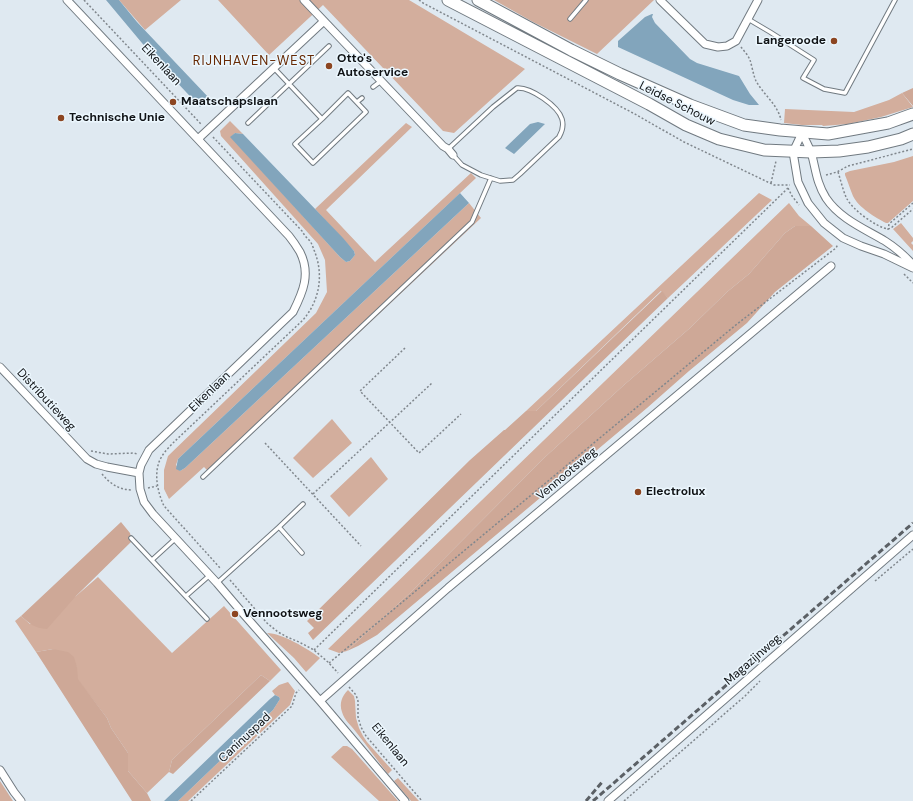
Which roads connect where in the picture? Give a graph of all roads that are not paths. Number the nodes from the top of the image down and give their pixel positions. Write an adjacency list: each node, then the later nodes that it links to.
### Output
1 (67, 0): 24 (street, Eikenlaan)
2 (304, 0): 11 (street)
3 (448, 0): 26 (street, Leidse Schouw)
4 (478, 0): 22 (street, Leidse Schouw)
5 (586, 0): 9 (lane)
6 (660, 0): 10 (street)
7 (758, 0): 10 (street)
8 (895, 0): 10 (lane)
9 (570, 19)
10 (748, 19)
11 (324, 21): 13 (street); 14 (street)
12 (328, 46): 15 (lane)
13 (274, 68): 15 (lane); 24 (street)
14 (381, 80): 16 (lane); 25 (street)
15 (289, 84): 20 (lane); 21 (lane)
16 (373, 87)
17 (362, 98): 18 (lane)
18 (357, 102): 20 (lane); 20 (lane)
19 (913, 114): 22 (street, Leidse Schouw)
20 (322, 119)
21 (248, 123)
22 (802, 132): 26 (street); 27 (street)
23 (913, 134): 27 (street, Leidse Schouw)
24 (198, 139): 33 (street, Eikenlaan)
25 (448, 149): 28 (street); 29 (lane)
26 (793, 152): 27 (street, Leidse Schouw); 31 (street)
27 (811, 152): 31 (street)
28 (453, 155): 29 (lane)
29 (491, 178): 34 (lane)
30 (831, 266): 46 (street, Vennootsweg)
31 (913, 267)
32 (0, 367): 33 (street, Distributieweg)
33 (139, 473): 39 (street, Eikenlaan)
34 (203, 477)
35 (303, 504): 36 (lane)
36 (279, 527): 40 (lane); 43 (lane)
37 (913, 535): 50 (street, Magazijnweg)
38 (131, 538): 41 (lane)
39 (176, 538): 41 (lane); 42 (street, Eikenlaan)
40 (302, 553)
41 (152, 560): 44 (lane)
42 (210, 575): 43 (street, Eikenlaan); 44 (lane)
43 (217, 583): 46 (street, Eikenlaan)
44 (186, 596): 45 (lane)
45 (207, 619)
46 (320, 701): 49 (street, Eikenlaan)
47 (0, 770): 48 (street)
48 (21, 801)
49 (405, 801)
50 (608, 801)

